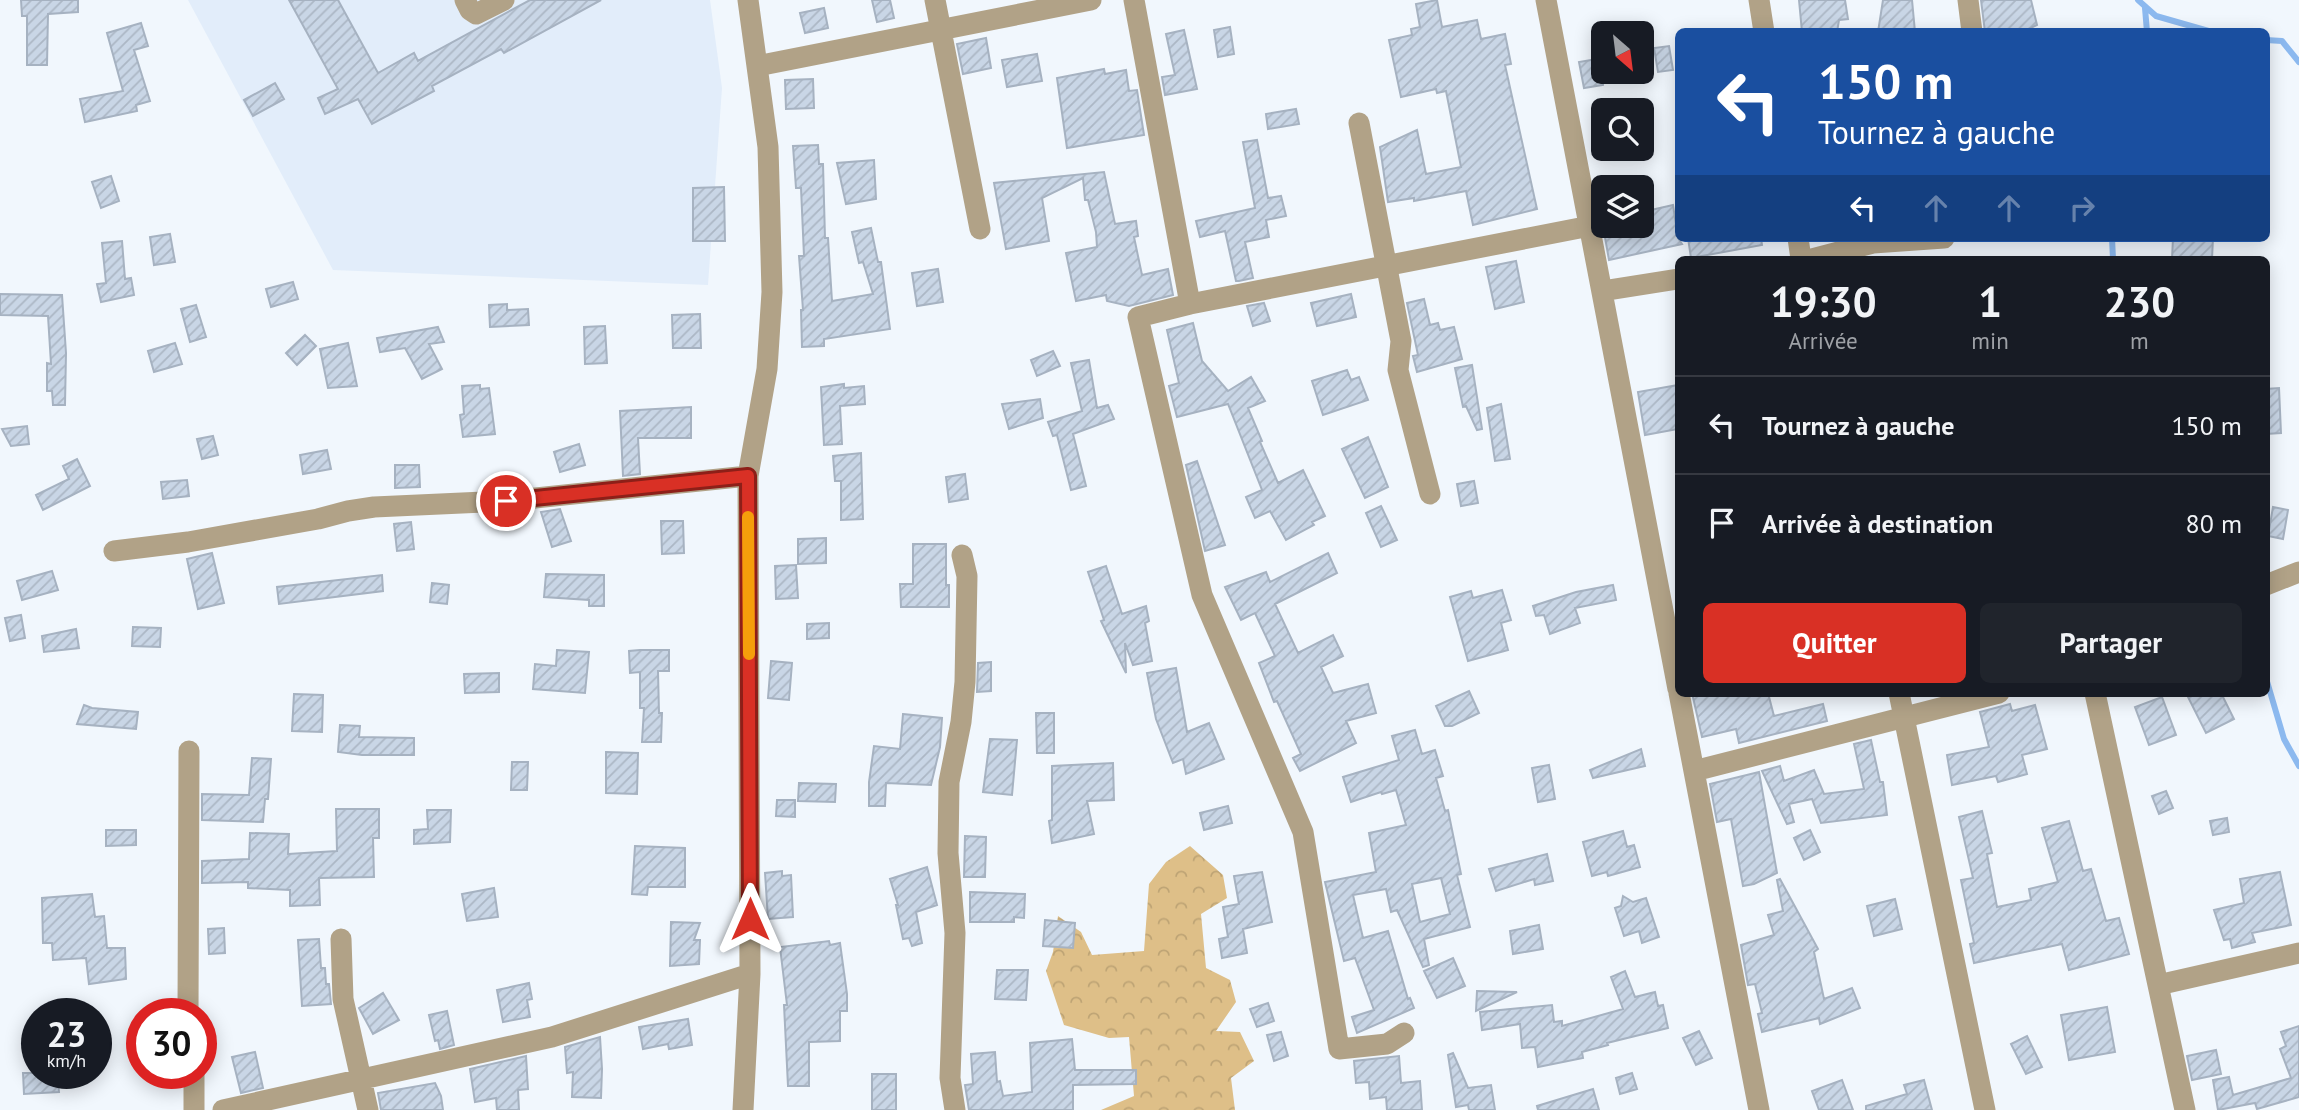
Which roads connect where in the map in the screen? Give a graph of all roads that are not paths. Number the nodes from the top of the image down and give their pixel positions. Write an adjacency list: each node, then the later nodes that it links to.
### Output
1 (465, 0): 2 (street)
2 (504, 0)
3 (748, 0): 13 (street)
4 (935, 0): 12 (street)
5 (1091, 0): 12 (street)
6 (1134, 0): 22 (street)
7 (1546, 0): 15 (street)
8 (1759, 0): 10 (street)
9 (1968, 0): 11 (street)
10 (1763, 28)
11 (1972, 28)
12 (941, 30): 13 (street); 16 (street)
13 (757, 66): 23 (street)
14 (1359, 123): 19 (street)
15 (1590, 226): 19 (street); 21 (street)
16 (980, 229)
17 (1887, 242): 18 (street)
18 (1823, 256)
19 (1387, 265): 22 (street); 24 (street)
20 (1675, 279): 21 (street)
21 (1602, 291): 29 (street)
22 (1190, 304): 42 (street)
23 (748, 476): 25 (street); 39 (street)
24 (1430, 494)
25 (114, 551)
26 (962, 555): 49 (street)
27 (2299, 572): 28 (street)
28 (2270, 583)
29 (1675, 670)
30 (1680, 697): 36 (street)
31 (1900, 697): 34 (street)
32 (1981, 697): 34 (street)
33 (2096, 697): 40 (street)
34 (1903, 716): 36 (street); 51 (street)
35 (189, 751): 41 (street)
36 (1694, 771): 50 (street)
37 (341, 939): 43 (street)
38 (2299, 953): 40 (street)
39 (750, 974): 43 (street); 48 (street)
40 (2158, 985): 52 (street)
41 (188, 998)
42 (1404, 1033)
43 (362, 1080): 46 (street); 47 (street)
44 (194, 1089): 45 (street)
45 (194, 1110)
46 (223, 1110)
47 (368, 1110)
48 (743, 1110)
49 (955, 1110)
50 (1759, 1110)
51 (1985, 1110)
52 (2185, 1110)

